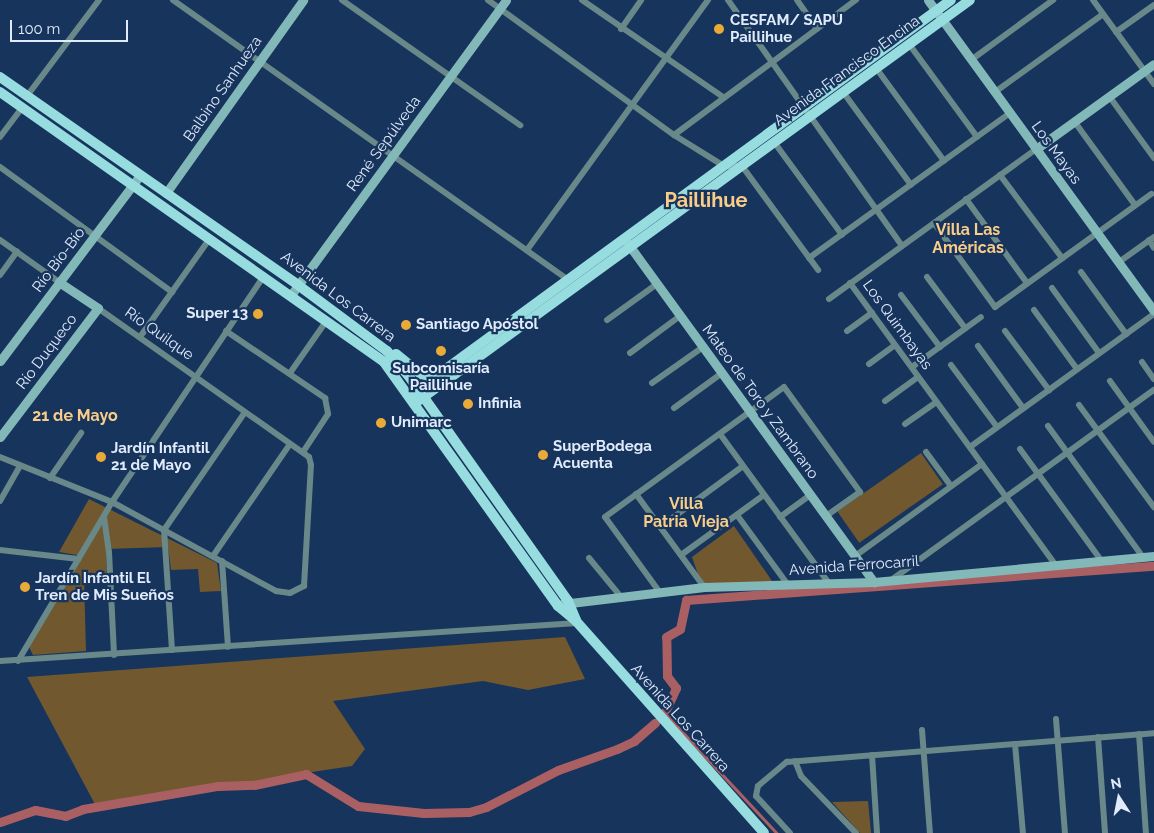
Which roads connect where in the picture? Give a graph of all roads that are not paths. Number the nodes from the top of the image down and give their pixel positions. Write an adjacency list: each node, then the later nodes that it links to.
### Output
1 (99, 0): 41 (street)
2 (173, 0): 30 (street)
3 (303, 0): 30 (street, Balbino Sanhueza)
4 (342, 0): 35 (street)
5 (488, 0): 20 (street)
6 (506, 0): 20 (street, René Sepúlveda)
7 (582, 0): 24 (street)
8 (641, 0): 24 (street)
9 (708, 0): 28 (street)
10 (728, 0): 31 (street)
11 (797, 0): 25 (street)
12 (856, 0): 25 (street)
13 (928, 0): 21 (street, Los Mayas)
14 (951, 0): 21 (main road, Avenida Francisco Encina)
15 (970, 0): 23 (main road, Avenida Francisco Encina)
16 (1053, 0): 29 (street)
17 (1093, 0): 22 (street)
18 (1147, 0): 19 (street)
19 (1153, 6): 26 (street)
20 (500, 8): 35 (street, René Sepúlveda); 44 (street)
21 (936, 11): 23 (street, Los Mayas); 46 (main road, Avenida Francisco Encina)
22 (1103, 14): 26 (street); 40 (street)
23 (942, 20): 27 (main road, Avenida Francisco Encina); 29 (street, Los Mayas)
24 (621, 29): 28 (street)
25 (817, 29): 31 (street)
26 (1116, 32): 34 (street)
27 (910, 44): 33 (main road, Avenida Francisco Encina); 52 (street)
28 (668, 58): 43 (street); 44 (street)
29 (971, 60): 40 (street, Los Mayas)
30 (260, 61): 55 (street); 65 (street, Balbino Sanhueza)
31 (770, 62): 43 (street); 46 (street)
32 (1154, 64): 34 (street, Los Quimbayas)
33 (876, 68): 39 (main road, Avenida Francisco Encina); 57 (street)
34 (1144, 71): 37 (street); 42 (street, Los Quimbayas)
35 (451, 75): 49 (street); 55 (street, René Sepúlveda)
36 (0, 77): 41 (main road, Avenida Los Carrera)
37 (1154, 84)
38 (0, 92): 45 (main road, Avenida Los Carrera)
39 (844, 92): 46 (main road, Avenida Francisco Encina); 64 (street)
40 (995, 92): 47 (street, Los Mayas)
41 (27, 96): 61 (main road, Avenida Los Carrera)
42 (1109, 96): 48 (street, Los Quimbayas); 56 (street)
43 (723, 97): 50 (street)
44 (635, 104): 50 (street); 80 (street)
45 (22, 108): 51 (street); 63 (main road, Avenida Los Carrera)
46 (806, 113): 53 (main road, Avenida Francisco Encina); 58 (main road, Avenida Francisco Encina); 69 (street)
47 (1010, 113): 52 (street); 54 (street, Los Mayas)
48 (1074, 121): 54 (street, Los Quimbayas); 68 (street)
49 (520, 125)
50 (674, 135): 58 (street)
51 (0, 137)
52 (977, 137): 57 (street)
53 (774, 142): 59 (main road, Avenida Francisco Encina); 73 (street)
54 (1036, 149): 62 (street, Los Quimbayas); 71 (street, Los Mayas)
55 (394, 154): 80 (street); 95 (street, René Sepúlveda)
56 (1154, 158)
57 (944, 161): 64 (street)
58 (724, 166): 59 (street); 77 (main road, Avenida Francisco Encina)
59 (742, 166): 77 (main road, Avenida Francisco Encina); 82 (street)
60 (0, 167): 72 (street)
61 (140, 175): 63 (street, Río Bío-Bío); 65 (main road, Avenida Los Carrera)
62 (1000, 175): 67 (street, Los Quimbayas); 83 (street)
63 (132, 184): 72 (street, Río Bío-Bío); 74 (main road, Avenida Los Carrera)
64 (911, 185): 69 (street)
65 (166, 193): 95 (main road, Avenida Los Carrera)
66 (1151, 194): 68 (street)
67 (966, 199): 70 (street, Los Quimbayas); 92 (street)
68 (1136, 205): 71 (street)
69 (876, 210): 73 (street); 78 (street)
70 (934, 223): 78 (street, Los Quimbayas); 92 (street)
71 (1097, 233): 83 (street); 84 (street, Los Mayas)
72 (94, 235): 90 (street, Río Bío-Bío); 97 (street)
73 (842, 235): 82 (street)
74 (210, 238): 88 (main road, Avenida Los Carrera); 97 (street)
75 (1151, 238): 79 (street); 84 (street)
76 (0, 240): 81 (street, Río Quilque)
77 (627, 243): 91 (main road, Avenida Francisco Encina); 93 (street, Mateo de Toro y Zambrano)
78 (902, 246): 94 (street, Los Quimbayas)
79 (1154, 248)
80 (528, 250): 91 (street)
81 (17, 252): 87 (street); 90 (street, Río Quilque)
82 (809, 258): 85 (street)
83 (1062, 258): 92 (street)
84 (1119, 262): 103 (street, Los Mayas)
85 (818, 270)
86 (1081, 272): 113 (street)
87 (0, 275)
88 (264, 276): 98 (main road, Avenida Los Carrera); 111 (street)
89 (927, 277): 109 (street)
90 (59, 282): 101 (street, Río Quilque); 122 (street, Río Bío-Bío)
91 (573, 283): 131 (main road, Avenida Francisco Encina); 138 (main road, Avenida Francisco Encina)
92 (1027, 283)
93 (657, 284): 105 (street, Mateo de Toro y Zambrano); 108 (street)
94 (850, 284): 100 (street); 104 (street, Los Quimbayas)
95 (298, 285): 98 (street, René Sepúlveda); 115 (main road, Avenida Los Carrera)
96 (1052, 288): 121 (street)
97 (172, 292): 114 (street)
98 (291, 295): 107 (main road, Avenida Los Carrera)
99 (901, 295): 119 (street)
100 (829, 299)
101 (98, 308): 114 (street, Río Quilque); 153 (street, Río Duqueco)
102 (1034, 310): 127 (street)
103 (1154, 312): 113 (street)
104 (872, 313): 112 (street); 116 (street, Los Quimbayas)
105 (680, 316): 117 (street, Mateo de Toro y Zambrano); 120 (street)
106 (981, 317): 109 (street)
107 (327, 320): 128 (street); 138 (main road, Avenida Los Carrera)
108 (607, 320)
109 (965, 328): 119 (street)
110 (1005, 330): 136 (street)
111 (226, 331): 128 (street); 130 (street)
112 (847, 331)
113 (1126, 334): 121 (street)
114 (140, 337): 130 (street, Río Quilque)
115 (375, 341): 131 (main road); 138 (main road, Avenida Los Carrera)
116 (895, 345): 124 (street); 126 (street, Los Quimbayas)
117 (703, 346): 129 (street, Mateo de Toro y Zambrano); 135 (street)
118 (978, 346): 143 (street)
119 (940, 347): 126 (street)
120 (630, 352)
121 (1099, 353): 127 (street)
122 (0, 362)
123 (1142, 362): 133 (street)
124 (869, 364)
125 (951, 365): 149 (street)
126 (912, 367): 132 (street, Los Quimbayas)
127 (1077, 369): 136 (street)
128 (290, 373): 158 (street)
129 (722, 373): 142 (street); 146 (street, Mateo de Toro y Zambrano)
130 (195, 376): 145 (street, Río Quilque); 173 (street)
131 (435, 377): 138 (main road, Avenida Francisco Encina)
132 (918, 377): 139 (street); 140 (street, Los Quimbayas)
133 (1154, 379)
134 (1110, 382): 144 (street)
135 (652, 383)
136 (1048, 390): 143 (street)
137 (1154, 390): 144 (street)
138 (417, 396): 181 (main road, Avenida Los Carrera); 183 (main road, Avenida Los Carrera)
139 (886, 401)
140 (936, 402): 147 (street); 156 (street, Los Quimbayas)
141 (1079, 405): 150 (street)
142 (674, 408)
143 (1023, 408): 149 (street)
144 (1129, 408): 150 (street); 154 (street)
145 (245, 412): 155 (street, Río Quilque); 180 (street)
146 (750, 412): 152 (street); 169 (street, Mateo de Toro y Zambrano); 176 (street)
147 (906, 424)
148 (1048, 426): 160 (street)
149 (997, 427): 156 (street)
150 (1098, 430): 160 (street); 174 (street)
151 (81, 433): 166 (street)
152 (720, 434): 164 (street); 168 (street)
153 (0, 437)
154 (1154, 442)
155 (290, 444): 158 (street, Río Quilque); 185 (street)
156 (970, 447): 162 (street, Los Quimbayas)
157 (1020, 449): 165 (street)
158 (303, 452): 191 (street)
159 (926, 452): 167 (street)
160 (1067, 453): 165 (street); 187 (street)
161 (0, 457): 163 (street)
162 (982, 464): 167 (street); 171 (street, Los Quimbayas)
163 (20, 466): 166 (street); 172 (street)
164 (743, 466): 170 (street); 179 (street)
165 (1038, 474): 171 (street); 190 (street)
166 (50, 478): 173 (street)
167 (951, 486): 186 (street)
168 (636, 494): 179 (street); 198 (street)
169 (810, 494): 176 (street, Mateo de Toro y Zambrano); 178 (street)
170 (764, 495): 175 (street); 178 (street)
171 (1006, 497): 192 (street, Los Quimbayas); 193 (street)
172 (0, 501)
173 (112, 502): 177 (street); 180 (street)
174 (1154, 507)
175 (737, 515): 184 (street); 196 (street)
176 (826, 516): 186 (street, Mateo de Toro y Zambrano)
177 (104, 517): 189 (street); 205 (street)
178 (780, 517): 194 (street)
179 (660, 527): 184 (street)
180 (164, 530): 185 (street); 204 (street)
181 (527, 544): 183 (main road); 200 (main road, Avenida Los Carrera)
182 (0, 550): 189 (street)
183 (518, 550): 201 (main road, Avenida Los Carrera)
184 (681, 555): 197 (street)
185 (213, 556): 191 (street)
186 (855, 556): 195 (street, Mateo de Toro y Zambrano)
187 (1151, 556): 190 (street, Avenida Ferrocarril)
188 (589, 558): 199 (street)
189 (78, 559): 207 (street)
190 (1101, 560): 192 (street, Avenida Ferrocarril)
191 (222, 561): 203 (street)
192 (1055, 564): 193 (street, Avenida Ferrocarril)
193 (894, 578): 195 (street, Avenida Ferrocarril)
194 (828, 582): 195 (street, Avenida Ferrocarril); 196 (street, Avenida Ferrocarril)
195 (874, 582)
196 (788, 585): 197 (street, Avenida Ferrocarril)
197 (704, 587): 198 (street, Avenida Ferrocarril)
198 (662, 594): 199 (street, Avenida Ferrocarril)
199 (621, 598): 200 (street, Avenida Ferrocarril)
200 (568, 601): 201 (street, Avenida Ferrocarril); 202 (main road, Avenida Los Carrera)
201 (558, 606): 202 (main road, Avenida Los Carrera)
202 (577, 622): 203 (street); 218 (main road, Avenida Los Carrera)
203 (228, 647): 204 (street)
204 (172, 650): 205 (street)
205 (114, 655): 207 (street)
206 (0, 661): 207 (street)
207 (18, 661)
208 (1056, 719): 213 (street)
209 (922, 730): 215 (street)
210 (1154, 733): 211 (street)
211 (1139, 734): 212 (street); 226 (street)
212 (1098, 737): 213 (street); 225 (street)
213 (1058, 740): 214 (street); 224 (street)
214 (1015, 744): 215 (street); 223 (street)
215 (924, 751): 216 (street); 222 (street)
216 (872, 755): 217 (street); 221 (street)
217 (795, 761): 219 (street); 220 (street)
218 (764, 833)
219 (790, 833)
220 (856, 833)
221 (876, 833)
222 (930, 833)
223 (1023, 833)
224 (1064, 833)
225 (1105, 833)
226 (1146, 833)

